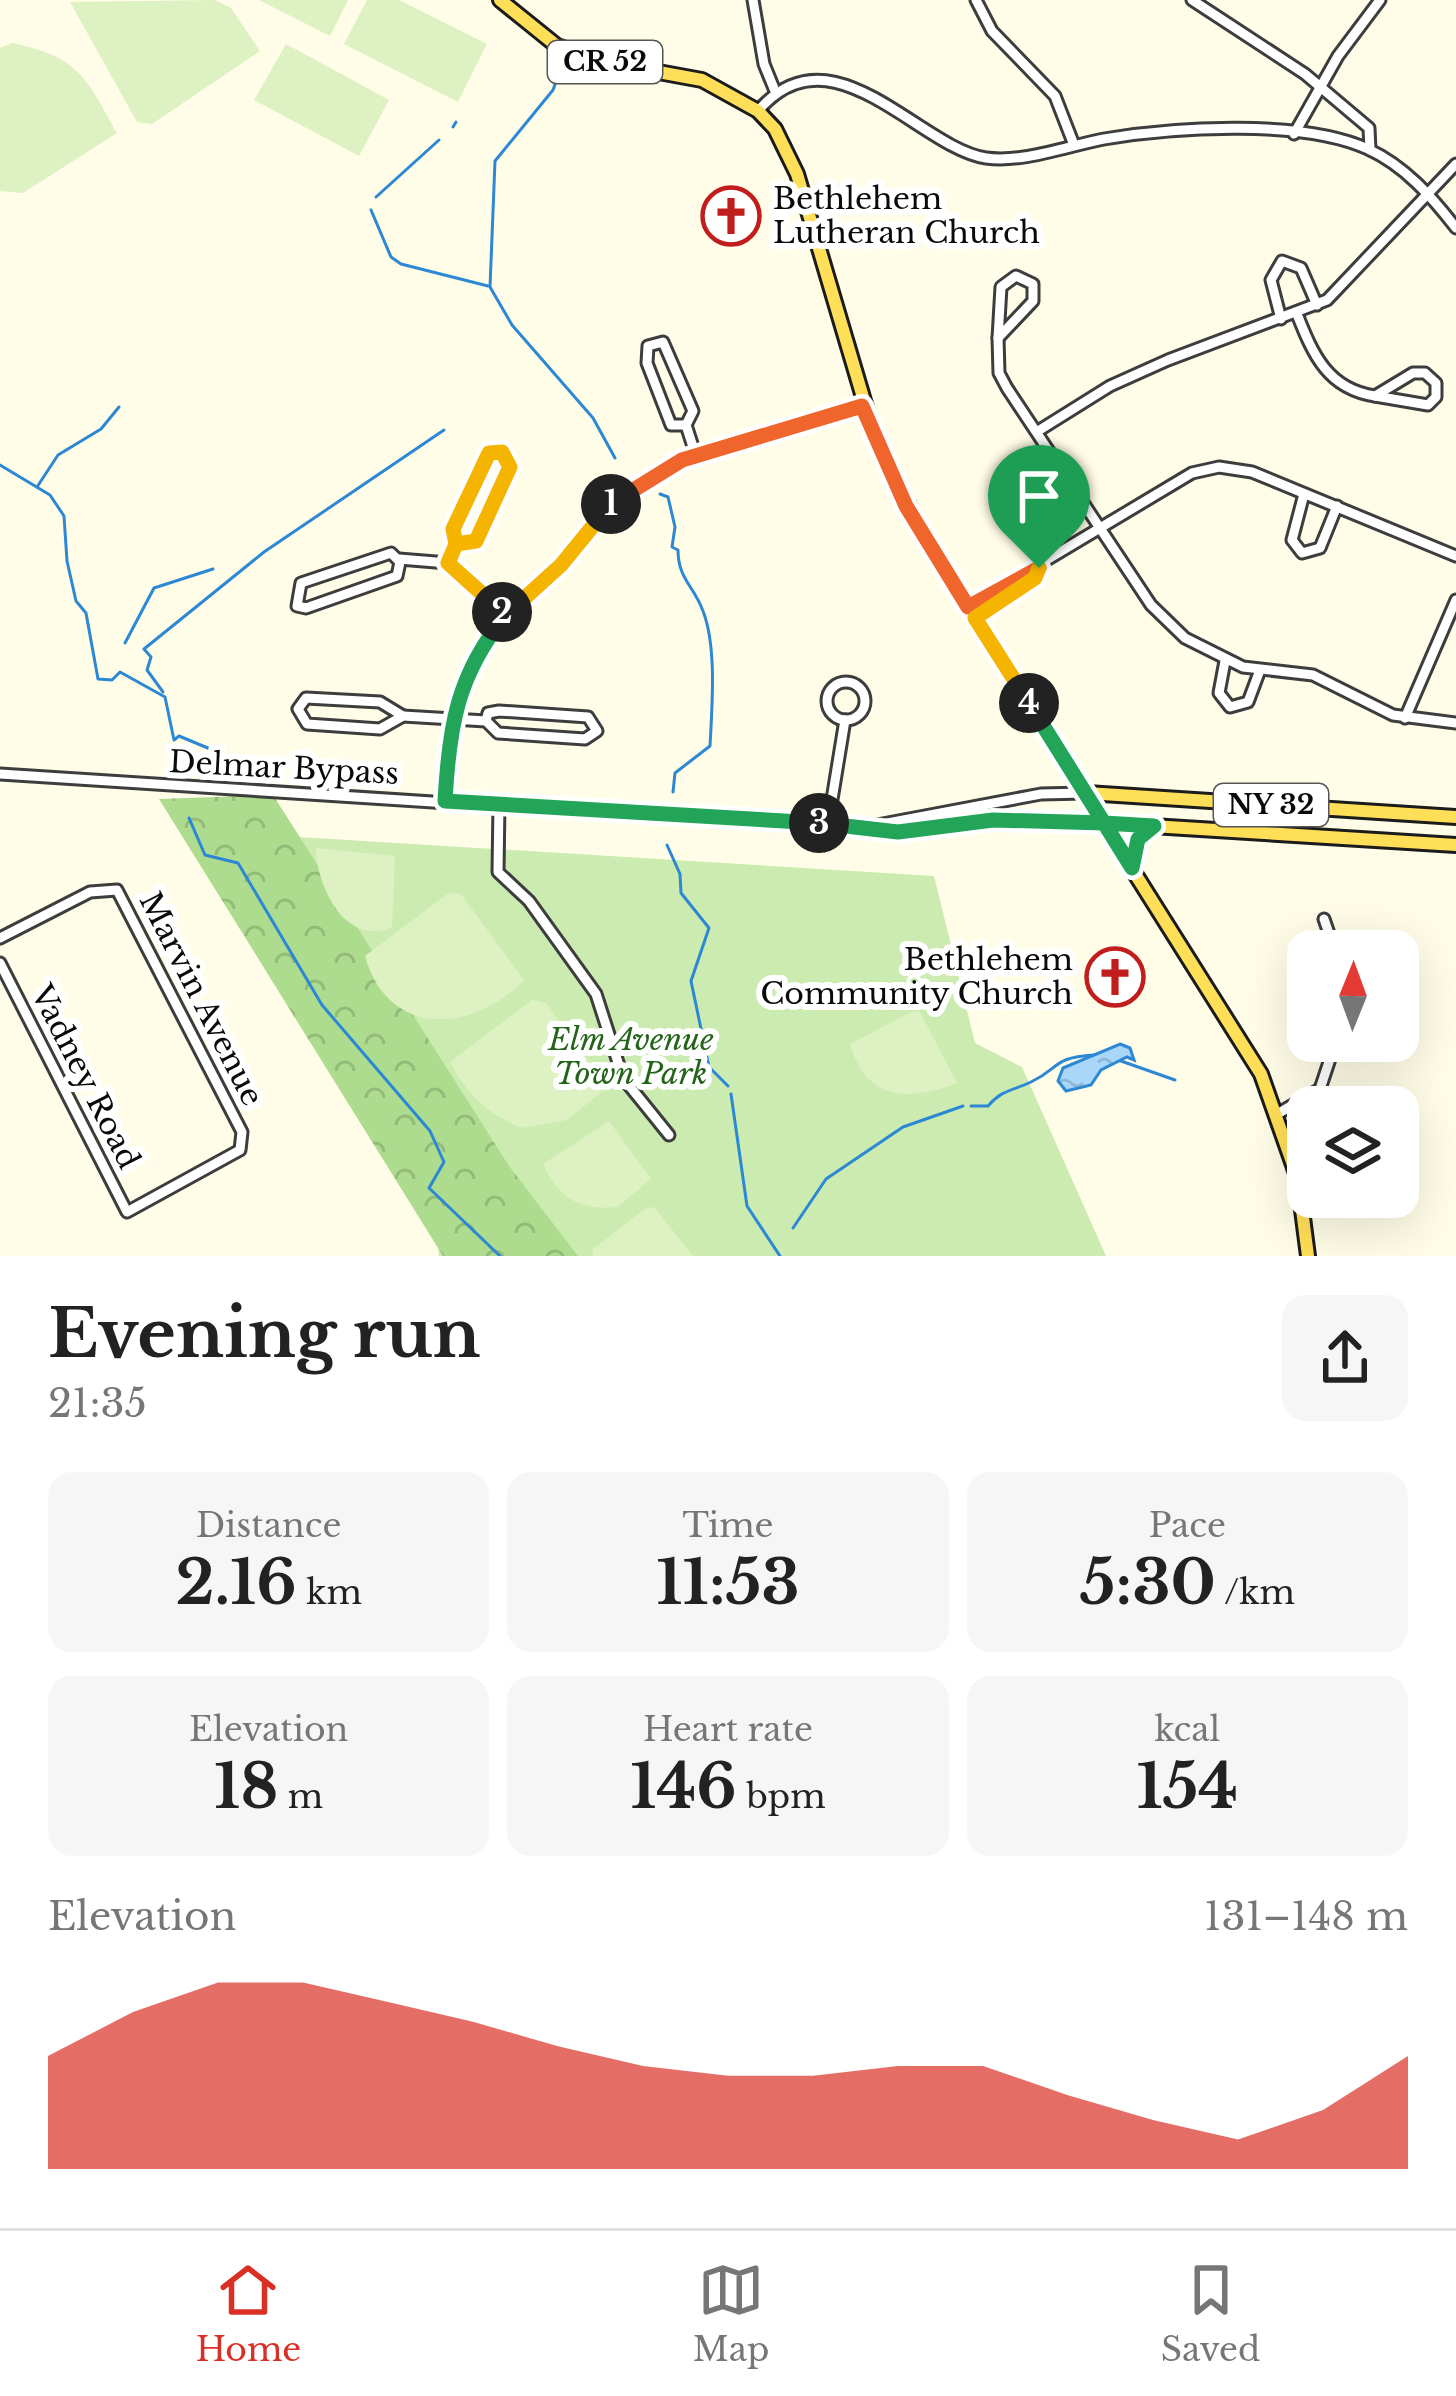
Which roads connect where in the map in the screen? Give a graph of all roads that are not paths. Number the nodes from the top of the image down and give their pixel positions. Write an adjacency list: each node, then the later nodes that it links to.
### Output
1 (500, 0): 8 (main road, CR 52)
2 (753, 0): 7 (street)
3 (976, 0): 10 (street)
4 (1192, 0): 6 (street)
5 (1380, 0): 6 (street)
6 (1320, 85): 9 (street); 11 (street)
7 (775, 91): 8 (street); 10 (street)
8 (758, 111): 20 (main road, CR 52)
9 (1294, 134): 10 (street); 11 (street)
10 (1074, 145)
11 (1370, 150): 13 (street)
12 (1456, 164): 13 (street)
13 (1427, 191): 14 (street); 15 (street)
14 (1456, 228)
15 (1317, 305): 16 (street); 17 (street)
16 (1297, 314): 17 (street); 19 (street)
17 (1282, 319): 22 (street)
18 (998, 338): 18 (street); 22 (street)
19 (1375, 396): 19 (street)
20 (862, 406): 23 (street); 32 (main road, CR 52)
21 (686, 425): 21 (street); 23 (street)
22 (1038, 431): 26 (street)
23 (696, 456): 33 (street)
24 (1304, 494): 25 (street); 25 (street); 26 (street)
25 (1337, 506): 28 (street)
26 (1101, 529): 32 (street); 34 (street)
27 (456, 544): 27 (street); 30 (street)
28 (1456, 556)
29 (399, 560): 29 (street); 30 (street)
30 (448, 563): 33 (street)
31 (1456, 600): 37 (street)
32 (971, 612): 43 (main road, CR 52)
33 (506, 615): 38 (street)
34 (1225, 661): 35 (street); 35 (street)
35 (1260, 670): 37 (street)
36 (403, 716): 36 (street); 38 (street)
37 (1405, 718): 41 (street)
38 (450, 719): 40 (street); 44 (street)
39 (845, 719): 39 (street); 49 (street)
40 (486, 721): 40 (street)
41 (1456, 723)
42 (0, 774): 44 (street, Delmar Bypass)
43 (1087, 793): 46 (street, Delmar Bypass); 47 (main road, Delmar Bypass / NY 32); 48 (main road)
44 (445, 801): 45 (street, Delmar Bypass)
45 (499, 804): 49 (street, Delmar Bypass); 61 (street)
46 (957, 810): 50 (street); 51 (street, Delmar Bypass)
47 (1456, 817)
48 (1104, 823): 50 (street, Delmar Bypass); 52 (main road, Delmar Bypass); 54 (main road)
49 (828, 824): 51 (street, Delmar Bypass)
50 (957, 825): 51 (street, Delmar Bypass)
51 (854, 826)
52 (1154, 826): 53 (main road, Delmar Bypass / NY 32); 54 (main road)
53 (1456, 845)
54 (1132, 868): 60 (main road)
55 (1324, 919): 56 (street)
56 (1328, 930)
57 (0, 938): 62 (street, Marvin Avenue)
58 (0, 963): 62 (street, Vadney Road)
59 (1329, 1062): 60 (street)
60 (1279, 1113): 63 (main road)
61 (669, 1135)
62 (127, 1212)
63 (1308, 1256)

